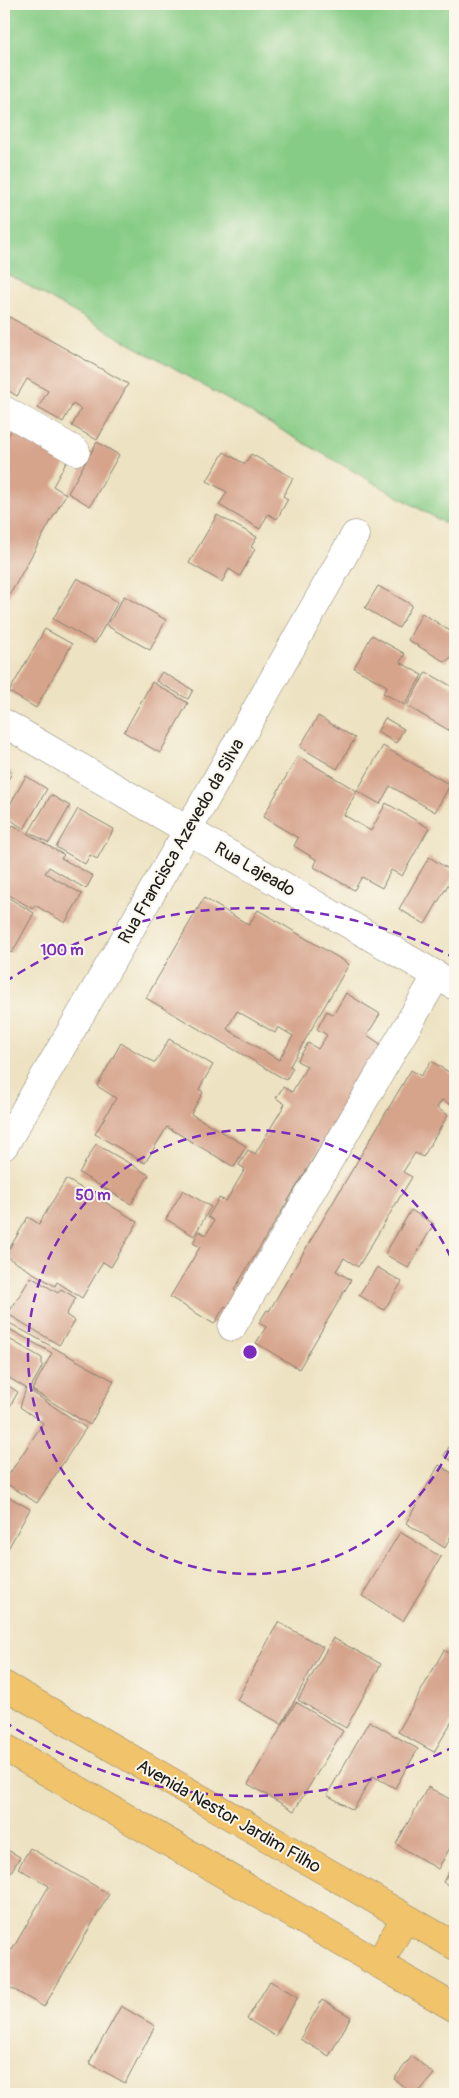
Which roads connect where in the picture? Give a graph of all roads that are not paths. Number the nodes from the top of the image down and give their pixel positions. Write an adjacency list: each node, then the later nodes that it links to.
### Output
1 (4, 410): 2 (street)
2 (76, 451)
3 (355, 535): 5 (street, Rua Francisca Azevedo da Silva)
4 (4, 723): 5 (street, Rua Lajeado)
5 (188, 830): 6 (street, Rua Lajeado); 7 (street, Rua Francisca Azevedo da Silva)
6 (446, 981): 8 (street)
7 (4, 1146)
8 (232, 1327)
9 (4, 1685): 11 (main road, Avenida Nestor Jardim Filho)
10 (4, 1747): 13 (main road)
11 (405, 1918): 12 (main road, Avenida Nestor Jardim Filho); 13 (main road)
12 (455, 1946)
13 (379, 1964): 14 (main road)
14 (455, 2008)

